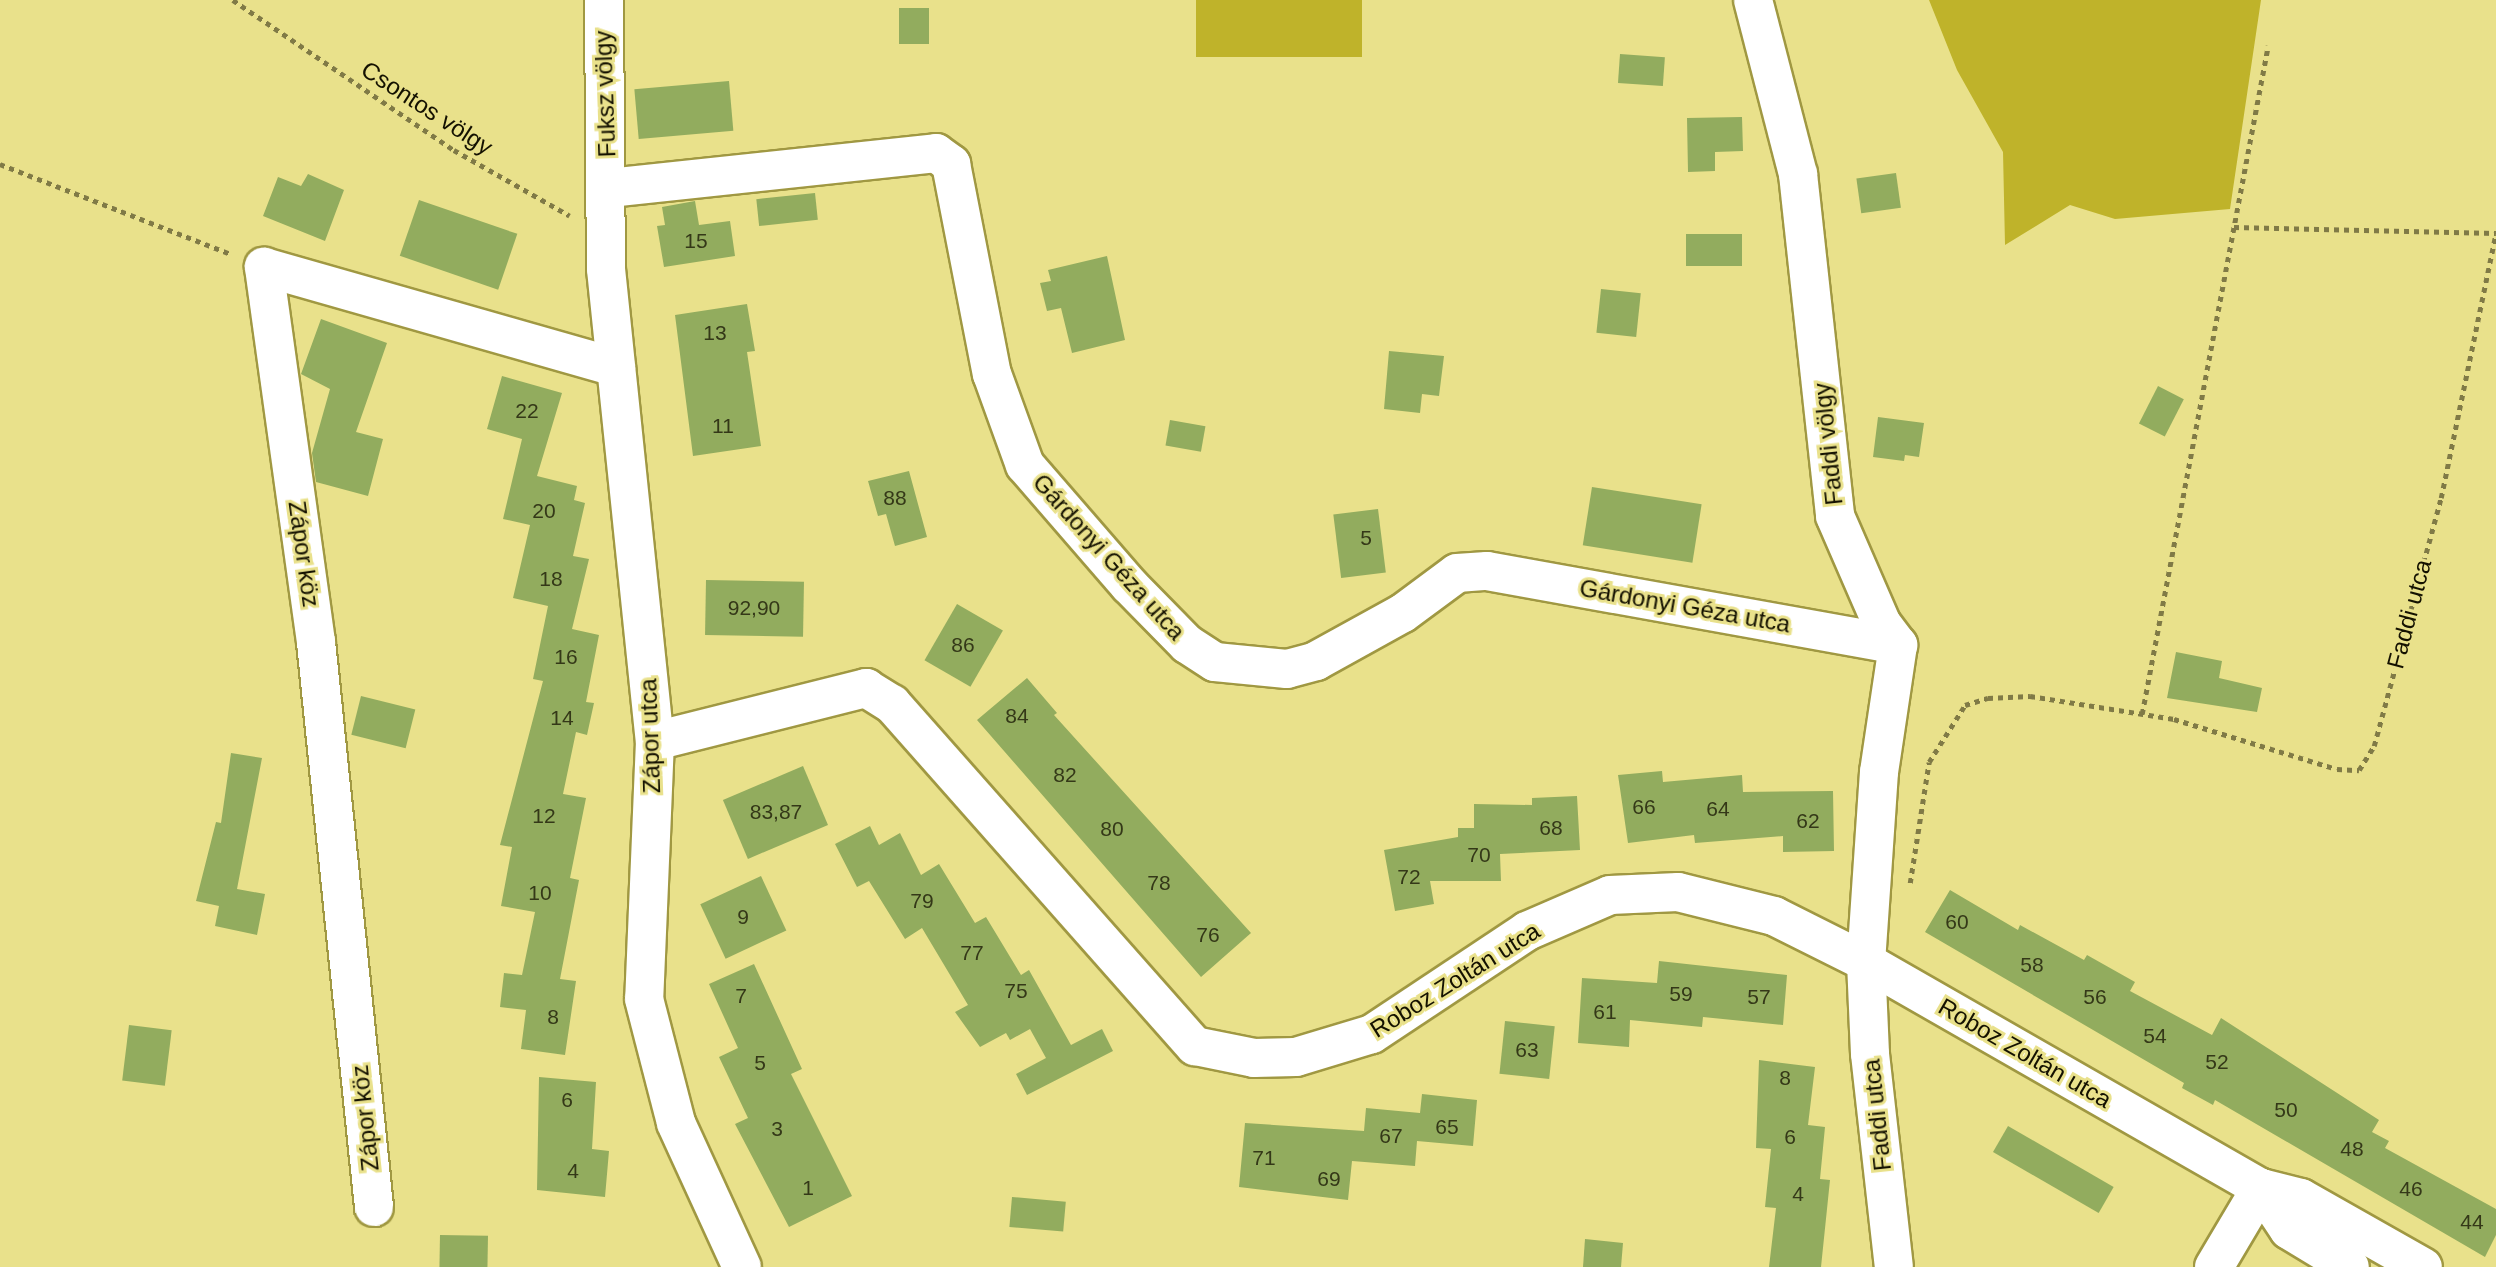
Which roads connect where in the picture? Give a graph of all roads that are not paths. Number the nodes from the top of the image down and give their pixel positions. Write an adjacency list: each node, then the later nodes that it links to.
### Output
1 (604, 0): 3 (street, Fuksz völgy)
2 (1753, 0): 5 (street, Faddi völgy)
3 (609, 188): 4 (street, Zápor utca); 5 (street, Gárdonyi Géza utca)
4 (616, 367): 6 (street, Zápor utca); 9 (street, Zápor köz)
5 (1898, 645): 7 (street)
6 (655, 741): 7 (street, Roboz Zoltán utca); 10 (street, Zápor utca)
7 (1867, 944): 8 (street, Roboz Zoltán utca); 11 (street, Faddi utca)
8 (2262, 1188): 12 (street); 13 (street, Roboz Zoltán utca); 14 (street, Roboz Zoltán utca)
9 (374, 1207)
10 (742, 1267)
11 (1894, 1267)
12 (2214, 1267)
13 (2350, 1267)
14 (2423, 1267)

